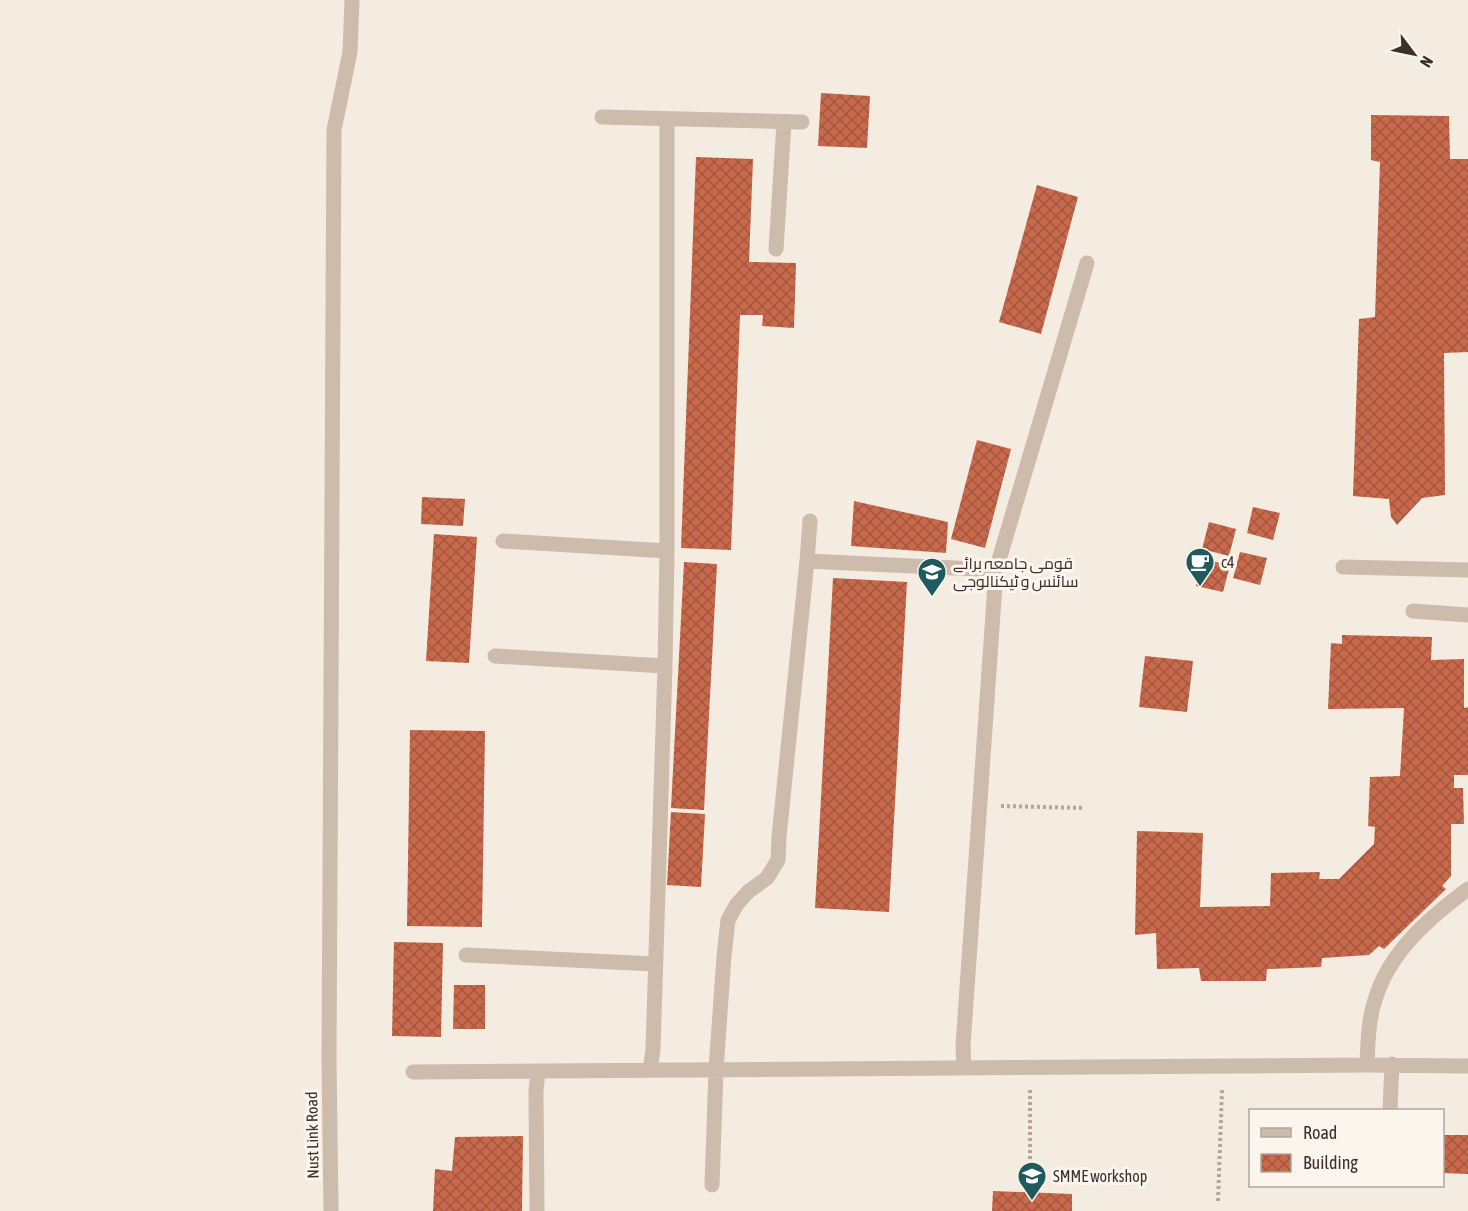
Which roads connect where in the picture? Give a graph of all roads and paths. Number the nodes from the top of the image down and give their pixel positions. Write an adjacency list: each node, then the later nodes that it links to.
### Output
1 (352, 0): 38 (street, Nust Link Road)
2 (602, 117): 3 (street)
3 (667, 119): 4 (street); 10 (street)
4 (784, 122): 5 (street); 6 (street)
5 (802, 122)
6 (776, 249)
7 (1087, 263): 13 (street)
8 (810, 521): 11 (street)
9 (503, 541): 10 (street)
10 (667, 551): 18 (street)
11 (807, 561): 13 (street); 29 (street)
12 (1343, 567): 14 (street)
13 (996, 570): 19 (street)
14 (1468, 570)
15 (1413, 611): 16 (street)
16 (1468, 615)
17 (495, 656): 18 (street)
18 (665, 666): 23 (street)
19 (980, 805): 20 (path); 27 (street)
20 (1085, 808)
21 (1468, 889): 25 (street)
22 (466, 955): 23 (street)
23 (655, 964): 28 (street)
24 (1392, 1064): 25 (street); 26 (street); 34 (street)
25 (1367, 1065): 27 (street)
26 (1468, 1066)
27 (964, 1068): 29 (street)
28 (650, 1070): 29 (street); 30 (street)
29 (716, 1070): 36 (street)
30 (538, 1071): 31 (street); 39 (street)
31 (413, 1072)
32 (1030, 1090): 35 (path)
33 (1222, 1090): 37 (path)
34 (1390, 1109)
35 (1030, 1178)
36 (712, 1185)
37 (1218, 1201)
38 (331, 1211)
39 (537, 1211)

